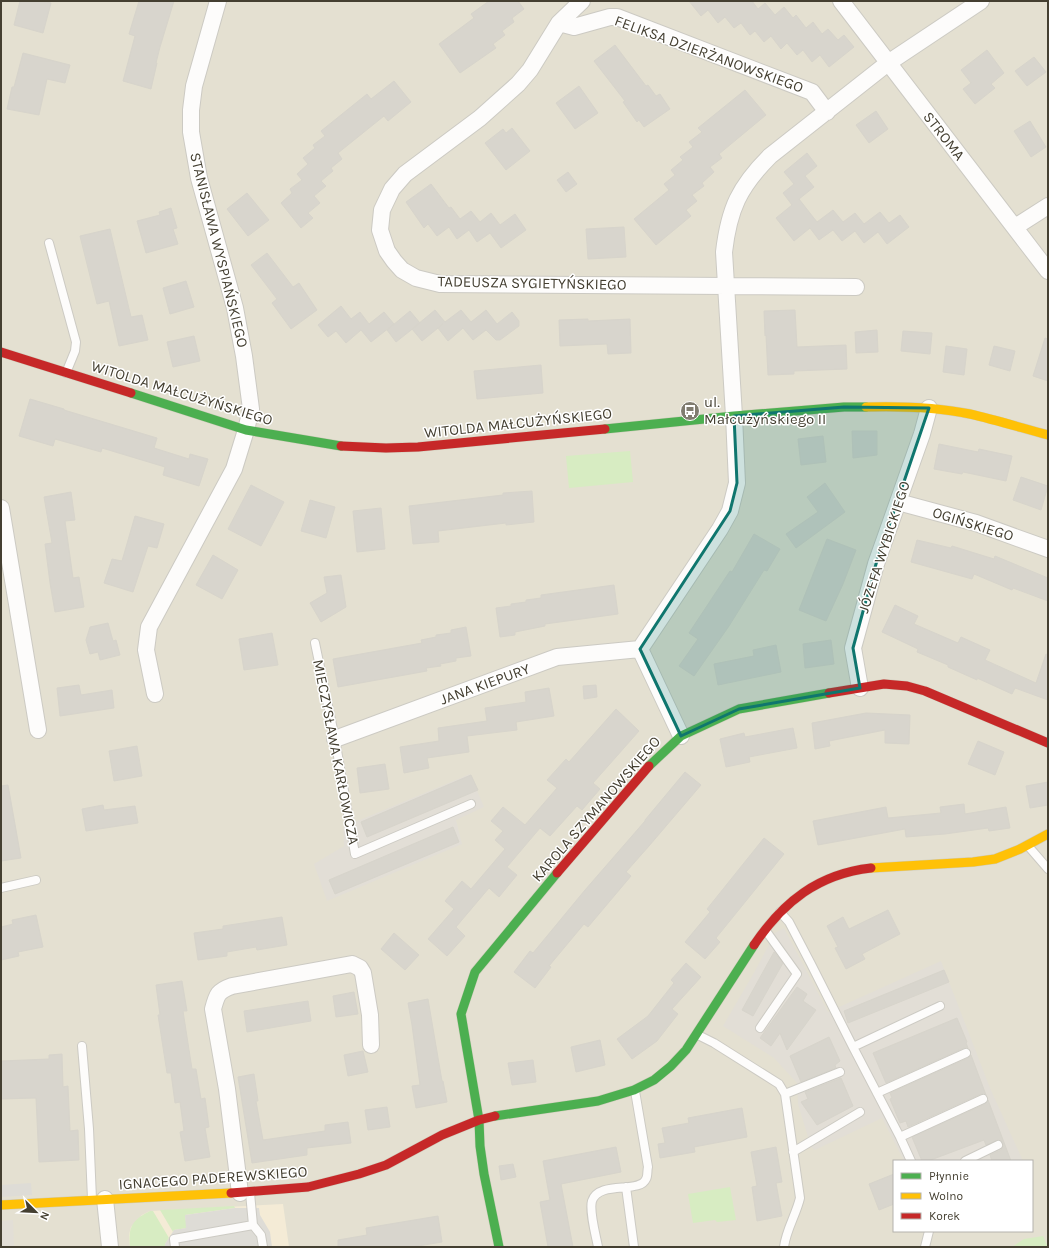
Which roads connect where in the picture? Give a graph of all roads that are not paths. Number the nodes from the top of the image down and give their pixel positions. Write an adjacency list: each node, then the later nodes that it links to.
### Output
1 (218, 1): 18 (street, STANISŁAWA WYSPIAŃSKIEGO)
2 (582, 1): 5 (street, TADEUSZA SYGIETYŃSKIEGO)
3 (841, 1): 6 (street, STROMA)
4 (981, 1): 6 (street)
5 (559, 24): 7 (street, FELIKSA DZIERŻANOWSKIEGO); 12 (street, TADEUSZA SYGIETYŃSKIEGO)
6 (888, 64): 7 (street); 9 (street, STROMA)
7 (827, 112): 12 (street)
8 (1048, 206): 9 (street)
9 (1015, 227): 11 (street, STROMA)
10 (49, 243): 15 (lane)
11 (1048, 271)
12 (726, 286): 13 (street, TADEUSZA SYGIETYŃSKIEGO); 17 (street)
13 (856, 287)
14 (1, 352): 15 (street, WITOLDA MAŁCUŻYŃSKIEGO)
15 (66, 372): 18 (street, WITOLDA MAŁCUŻYŃSKIEGO)
16 (929, 408): 17 (street, WITOLDA MAŁCUŻYŃSKIEGO); 19 (street, WITOLDA MAŁCUŻYŃSKIEGO); 20 (street, JÓZEFA WYBICKIEGO)
17 (734, 416): 18 (street, WITOLDA MAŁCUŻYŃSKIEGO); 24 (street)
18 (246, 430): 26 (street, STANISŁAWA WYSPIAŃSKIEGO)
19 (1048, 435)
20 (898, 502): 22 (street, OGIŃSKIEGO); 25 (street, JÓZEFA WYBICKIEGO)
21 (1, 508): 27 (street)
22 (1048, 549)
23 (315, 643): 29 (lane, MIECZYSŁAWA KARŁOWICZA)
24 (640, 649): 28 (street); 29 (street, JANA KIEPURY)
25 (860, 688): 28 (street, KAROLA SZYMANOWSKIEGO); 30 (street, KAROLA SZYMANOWSKIEGO)
26 (154, 694)
27 (38, 730)
28 (681, 736): 52 (street, KAROLA SZYMANOWSKIEGO)
29 (335, 739): 31 (lane, MIECZYSŁAWA KARŁOWICZA)
30 (1048, 743)
31 (472, 804)
32 (1048, 834): 33 (street, IGNACEGO PADEREWSKIEGO)
33 (1028, 846): 34 (lane); 37 (street, IGNACEGO PADEREWSKIEGO)
34 (1048, 869)
35 (36, 880): 36 (lane)
36 (1, 888)
37 (779, 912): 38 (street, IGNACEGO PADEREWSKIEGO); 44 (lane)
38 (765, 929): 40 (lane); 41 (street, IGNACEGO PADEREWSKIEGO)
39 (940, 1006): 44 (lane)
40 (760, 1028)
41 (697, 1034): 47 (street, IGNACEGO PADEREWSKIEGO); 49 (lane)
42 (371, 1045): 59 (street)
43 (82, 1046): 60 (lane)
44 (853, 1047): 48 (lane)
45 (966, 1053): 48 (lane)
46 (840, 1072): 49 (lane)
47 (634, 1090): 52 (street, IGNACEGO PADEREWSKIEGO); 58 (lane)
48 (877, 1093): 53 (lane)
49 (785, 1094): 55 (lane)
50 (983, 1099): 53 (lane)
51 (860, 1112): 55 (lane)
52 (479, 1120): 59 (street, IGNACEGO PADEREWSKIEGO); 67 (street, KAROLA SZYMANOWSKIEGO)
53 (900, 1137): 56 (lane)
54 (998, 1145): 57 (lane)
55 (793, 1152): 70 (lane)
56 (911, 1160)
57 (967, 1160)
58 (626, 1187): 68 (lane); 69 (lane)
59 (245, 1193): 60 (street, IGNACEGO PADEREWSKIEGO); 62 (lane)
60 (99, 1199): 61 (street, IGNACEGO PADEREWSKIEGO); 64 (street)
61 (1, 1205)
62 (253, 1225): 65 (lane); 66 (lane)
63 (929, 1232): 71 (lane)
64 (110, 1247)
65 (175, 1247)
66 (263, 1247)
67 (499, 1247)
68 (598, 1247)
69 (634, 1247)
70 (784, 1247)
71 (926, 1247)

